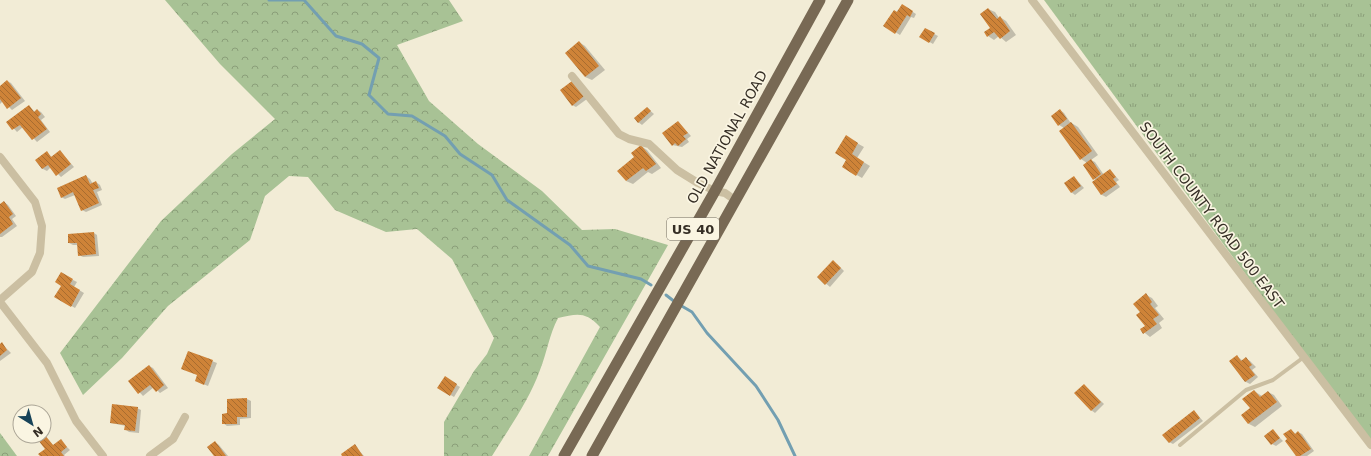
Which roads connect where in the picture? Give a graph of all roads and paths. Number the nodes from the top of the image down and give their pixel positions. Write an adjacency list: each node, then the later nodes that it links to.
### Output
1 (820, 0): 6 (main road, OLD NATIONAL ROAD / US 40)
2 (848, 0): 7 (main road, US 40)
3 (1032, 0): 9 (street, SOUTH COUNTY ROAD 500 EAST)
4 (572, 76): 6 (street)
5 (0, 157): 8 (street)
6 (715, 191): 7 (street); 15 (main road, OLD NATIONAL ROAD / US 40)
7 (735, 200): 16 (main road, US 40)
8 (0, 301): 13 (street)
9 (1304, 357): 11 (lane); 12 (street, SOUTH COUNTY ROAD 500 EAST)
10 (185, 417): 14 (street)
11 (1180, 445)
12 (1371, 445)
13 (103, 456)
14 (150, 456)
15 (564, 456)
16 (592, 456)

